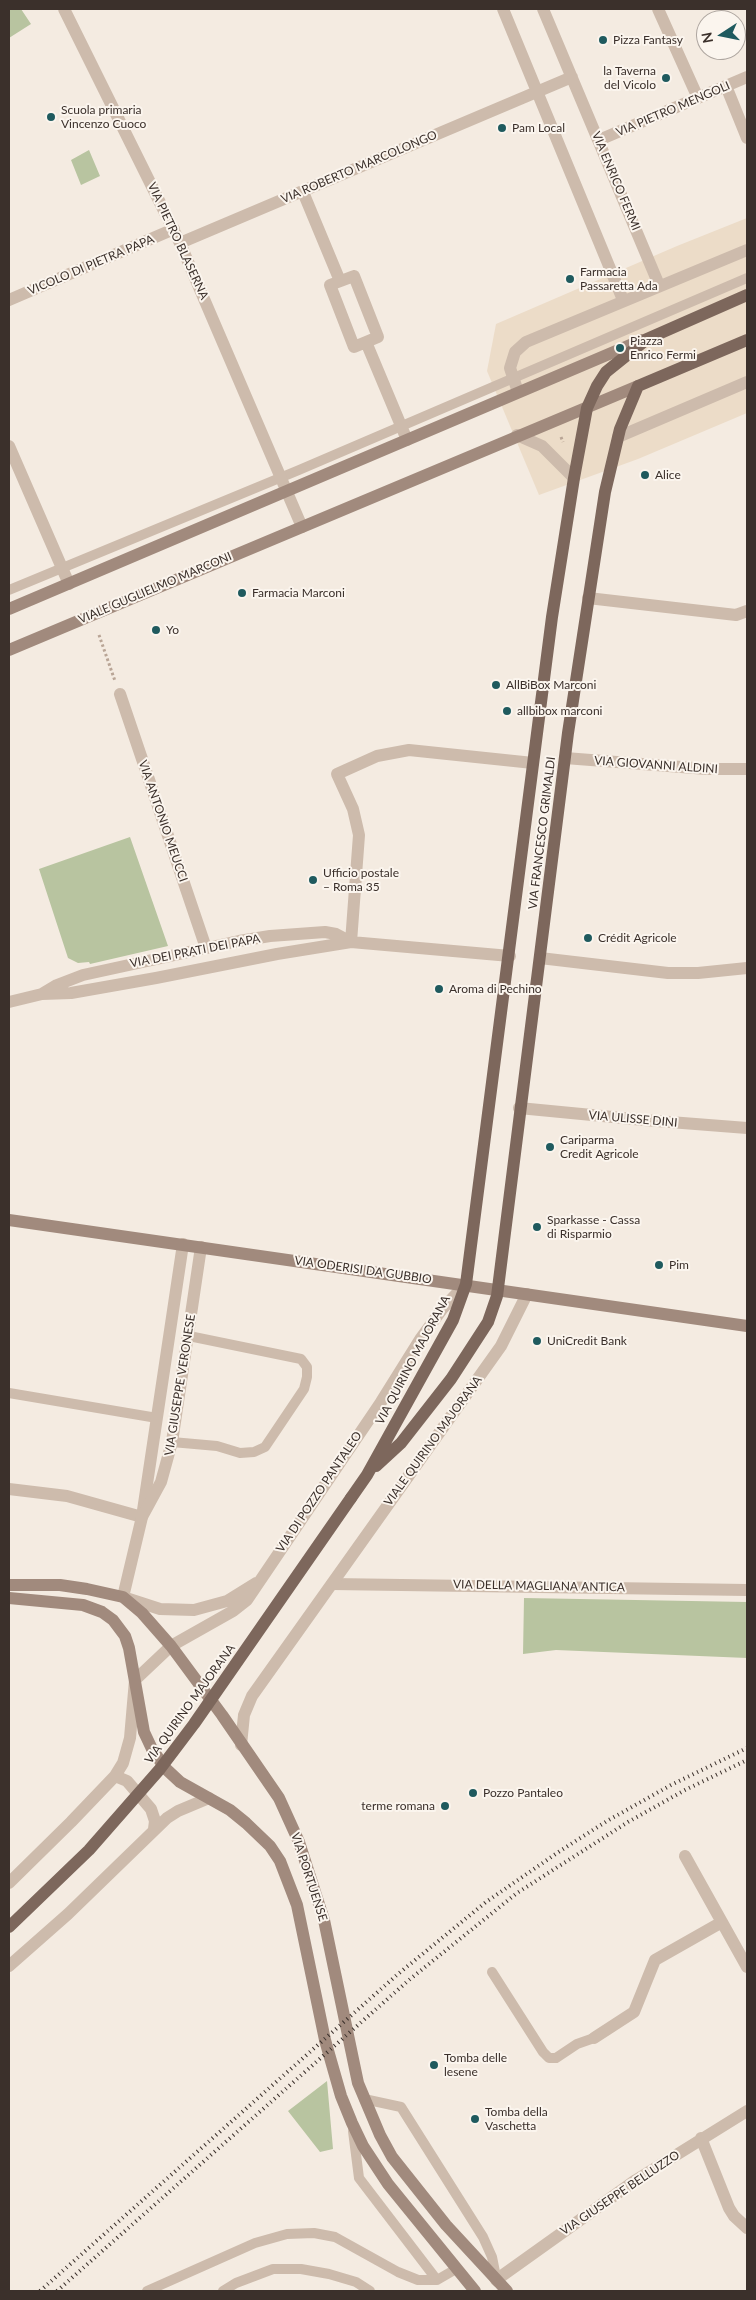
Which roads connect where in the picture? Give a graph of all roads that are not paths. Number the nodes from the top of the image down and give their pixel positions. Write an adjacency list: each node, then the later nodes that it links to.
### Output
1 (64, 9): 13 (street, VIA PIETRO BLASERNA)
2 (503, 9): 8 (street)
3 (543, 9): 5 (street, VIA ENRICO FERMI)
4 (658, 9): 9 (street)
5 (572, 77): 8 (street); 11 (street, VIA ENRICO FERMI)
6 (747, 77): 7 (street, VIA PIETRO MENGOLI)
7 (726, 86): 9 (street, VIA PIETRO MENGOLI); 10 (street)
8 (538, 92): 12 (street, VIA ROBERTO MARCOLONGO); 21 (street)
9 (698, 98): 11 (street, VIA PIETRO MENGOLI)
10 (747, 138)
11 (599, 140): 18 (street, VIA ENRICO FERMI)
12 (302, 192): 14 (street, VIA ROBERTO MARCOLONGO); 17 (street)
13 (174, 230): 14 (street, VIA PIETRO BLASERNA); 20 (street, VICOLO DI PIETRA PAPA)
14 (180, 243): 35 (street, VIA PIETRO BLASERNA)
15 (747, 250): 18 (street)
16 (747, 278): 25 (lane)
17 (340, 281): 24 (street); 24 (street)
18 (659, 286): 21 (street)
19 (747, 295): 22 (main road)
20 (9, 300)
21 (623, 300): 25 (street)
22 (647, 338): 28 (main road); 29 (main road)
23 (747, 340): 27 (main road)
24 (366, 342): 30 (street)
25 (513, 378): 28 (street); 30 (lane)
26 (747, 382): 32 (street)
27 (638, 386): 29 (main road); 32 (main road, VIA FRANCESCO GRIMALDI)
28 (518, 392): 33 (main road)
29 (587, 408): 31 (main road, VIALE GUGLIELMO MARCONI); 36 (main road, VIA FRANCESCO GRIMALDI)
30 (401, 426): 33 (street); 35 (lane)
31 (517, 436): 36 (street); 38 (main road, VIALE GUGLIELMO MARCONI)
32 (618, 437): 42 (main road, VIA FRANCESCO GRIMALDI)
33 (407, 440): 37 (main road)
34 (9, 446): 39 (street)
35 (282, 477): 37 (street); 39 (lane)
36 (574, 478): 48 (main road, VIA FRANCESCO GRIMALDI)
37 (288, 491): 38 (street); 40 (main road)
38 (302, 527): 45 (main road, VIALE GUGLIELMO MARCONI)
39 (62, 567): 40 (street); 41 (lane)
40 (69, 584): 43 (main road)
41 (9, 590)
42 (588, 598): 44 (street); 47 (main road, VIA FRANCESCO GRIMALDI)
43 (9, 609)
44 (747, 611)
45 (9, 650)
46 (120, 694): 51 (street, VIA ANTONIO MEUCCI)
47 (565, 758): 49 (street, VIA GIOVANNI ALDINI); 53 (main road, VIA FRANCESCO GRIMALDI)
48 (533, 763): 50 (street); 52 (main road, VIA FRANCESCO GRIMALDI)
49 (747, 769)
50 (351, 942): 51 (street, VIA DEI PRATI DEI PAPA); 52 (street, VIA DEI PRATI DEI PAPA); 55 (street, VIA DEI PRATI DEI PAPA)
51 (206, 948): 55 (street, VIA DEI PRATI DEI PAPA)
52 (510, 956): 62 (main road, VIA FRANCESCO GRIMALDI)
53 (540, 958): 54 (street); 57 (main road, VIA FRANCESCO GRIMALDI)
54 (747, 968)
55 (42, 994): 56 (street, VIA DEI PRATI DEI PAPA)
56 (9, 1002)
57 (519, 1108): 58 (street, VIA ULISSE DINI); 63 (main road, VIA FRANCESCO GRIMALDI)
58 (747, 1128)
59 (9, 1220): 60 (main road, VIA ODERISI DA GUBBIO)
60 (183, 1244): 61 (main road, VIA ODERISI DA GUBBIO); 68 (street, VIA GIUSEPPE VERONESE)
61 (201, 1247): 62 (main road, VIA ODERISI DA GUBBIO); 66 (street, VIA GIUSEPPE VERONESE)
62 (466, 1284): 63 (main road, VIA ODERISI DA GUBBIO); 70 (main road, VIA QUIRINO MAJORANA); 73 (street, VIA DI POZZO PANTALEO)
63 (497, 1289): 64 (main road, VIA ODERISI DA GUBBIO); 70 (main road, VIA QUIRINO MAJORANA)
64 (527, 1294): 65 (main road, VIA ODERISI DA GUBBIO); 74 (street, VIALE QUIRINO MAJORANA)
65 (747, 1326)
66 (189, 1336): 69 (street, VIA GIUSEPPE VERONESE); 69 (lane)
67 (9, 1393): 68 (lane)
68 (157, 1418): 72 (street, VIA GIUSEPPE VERONESE)
69 (172, 1442): 72 (street, VIA GIUSEPPE VERONESE)
70 (367, 1475): 88 (main road, VIA QUIRINO MAJORANA, bridge)
71 (9, 1489): 72 (street)
72 (142, 1517): 77 (street, VIA GIUSEPPE VERONESE)
73 (260, 1580): 77 (street, VIA DI POZZO PANTALEO); 79 (street, VIA DI POZZO PANTALEO)
74 (332, 1584): 76 (street, VIA DELLA MAGLIANA ANTICA); 81 (street)
75 (9, 1585): 77 (main road, VIA PORTUENSE)
76 (747, 1590)
77 (123, 1597): 79 (main road, VIA PORTUENSE)
78 (9, 1598): 80 (main road, VIA PORTUENSE)
79 (171, 1646): 80 (street, VIA DI POZZO PANTALEO); 81 (main road, VIA PORTUENSE)
80 (135, 1680): 82 (street); 83 (main road, VIA PORTUENSE)
81 (242, 1745): 93 (main road, VIA PORTUENSE)
82 (115, 1776): 84 (street); 86 (street)
83 (209, 1798): 84 (street); 95 (main road, VIA PORTUENSE)
84 (154, 1829): 89 (street)
85 (685, 1856): 87 (street)
86 (9, 1883)
87 (722, 1922): 90 (street); 92 (street)
88 (9, 1927)
89 (9, 1966)
90 (747, 1967)
91 (492, 1972): 92 (lane)
92 (594, 2038)
93 (364, 2100): 100 (main road, VIA PORTUENSE); 100 (lane)
94 (747, 2111): 96 (street, VIA GIUSEPPE BELLUZZO)
95 (352, 2123): 98 (main road, VIA PORTUENSE); 99 (lane)
96 (701, 2138): 97 (street); 100 (street, VIA GIUSEPPE BELLUZZO)
97 (747, 2228)
98 (456, 2268): 99 (lane); 104 (main road, VIA PORTUENSE)
99 (437, 2280): 101 (lane)
100 (496, 2280): 105 (lane, VIA PORTUENSE); 106 (main road, VIA PORTUENSE)
101 (147, 2291)
102 (223, 2291): 103 (lane)
103 (370, 2291)
104 (475, 2291)
105 (503, 2291)
106 (507, 2291)

